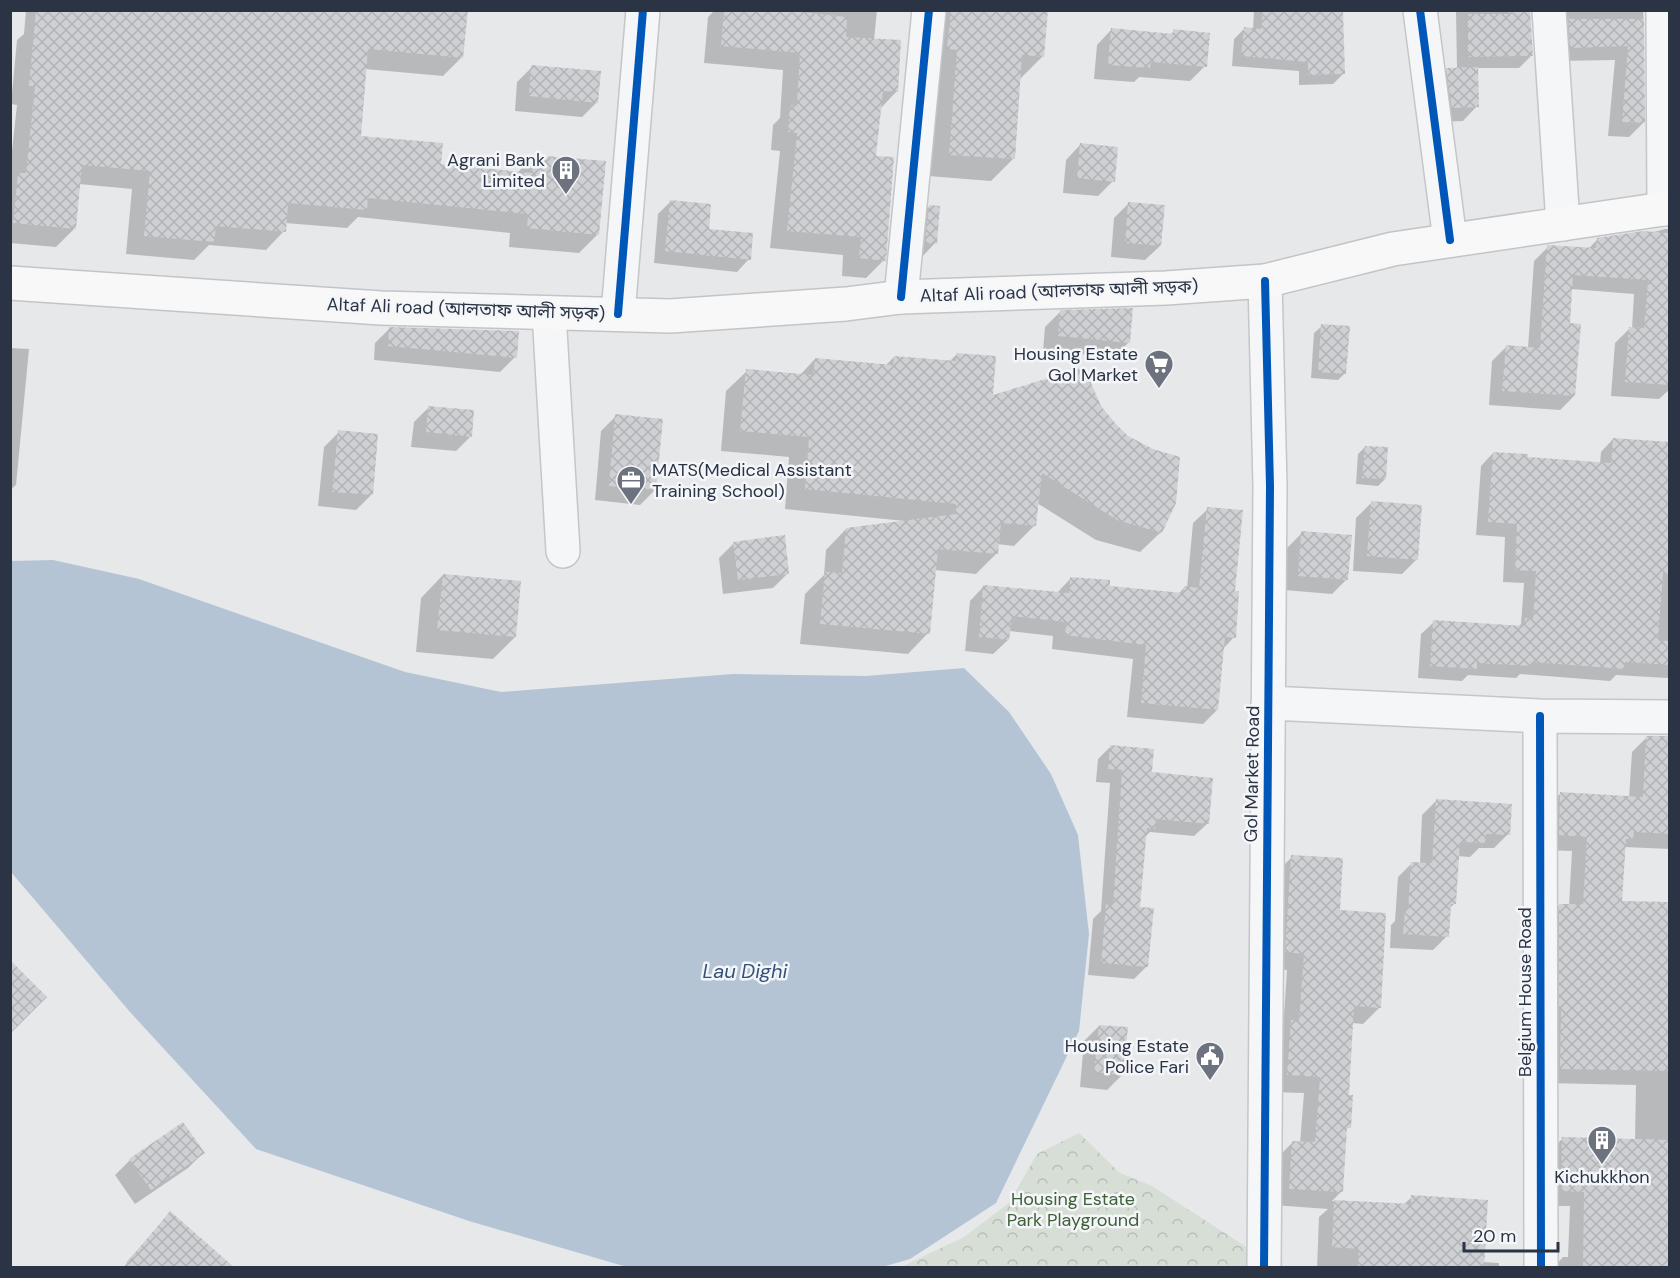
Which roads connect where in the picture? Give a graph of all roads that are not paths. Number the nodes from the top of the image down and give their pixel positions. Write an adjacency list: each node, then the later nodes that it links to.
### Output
1 (643, 10): 13 (street)
2 (929, 10): 11 (street)
3 (1420, 10): 8 (street)
4 (1549, 10): 7 (street)
5 (1663, 10): 6 (street)
6 (1667, 209): 7 (main road, Altaf Ali road (আলতাফ আলী সড়ক))
7 (1563, 224): 8 (main road, Altaf Ali road (আলতাফ আলী সড়ক))
8 (1450, 240): 9 (main road, Altaf Ali road (আলতাফ আলী সড়ক))
9 (1265, 281): 11 (main road, Altaf Ali road (আলতাফ আলী সড়ক)); 15 (street, Gol Market Road)
10 (10, 284): 12 (main road, Altaf Ali road (আলতাফ আলী সড়ক))
11 (901, 297): 13 (main road, Altaf Ali road (আলতাফ আলী সড়ক))
12 (549, 313): 13 (main road, Altaf Ali road (আলতাফ আলী সড়ক)); 14 (street)
13 (618, 314)
14 (563, 550)
15 (1268, 703): 16 (street); 18 (street, Gol Market Road)
16 (1540, 716): 17 (street); 19 (street, Belgium House Road)
17 (1670, 717)
18 (1264, 1268)
19 (1541, 1268)

